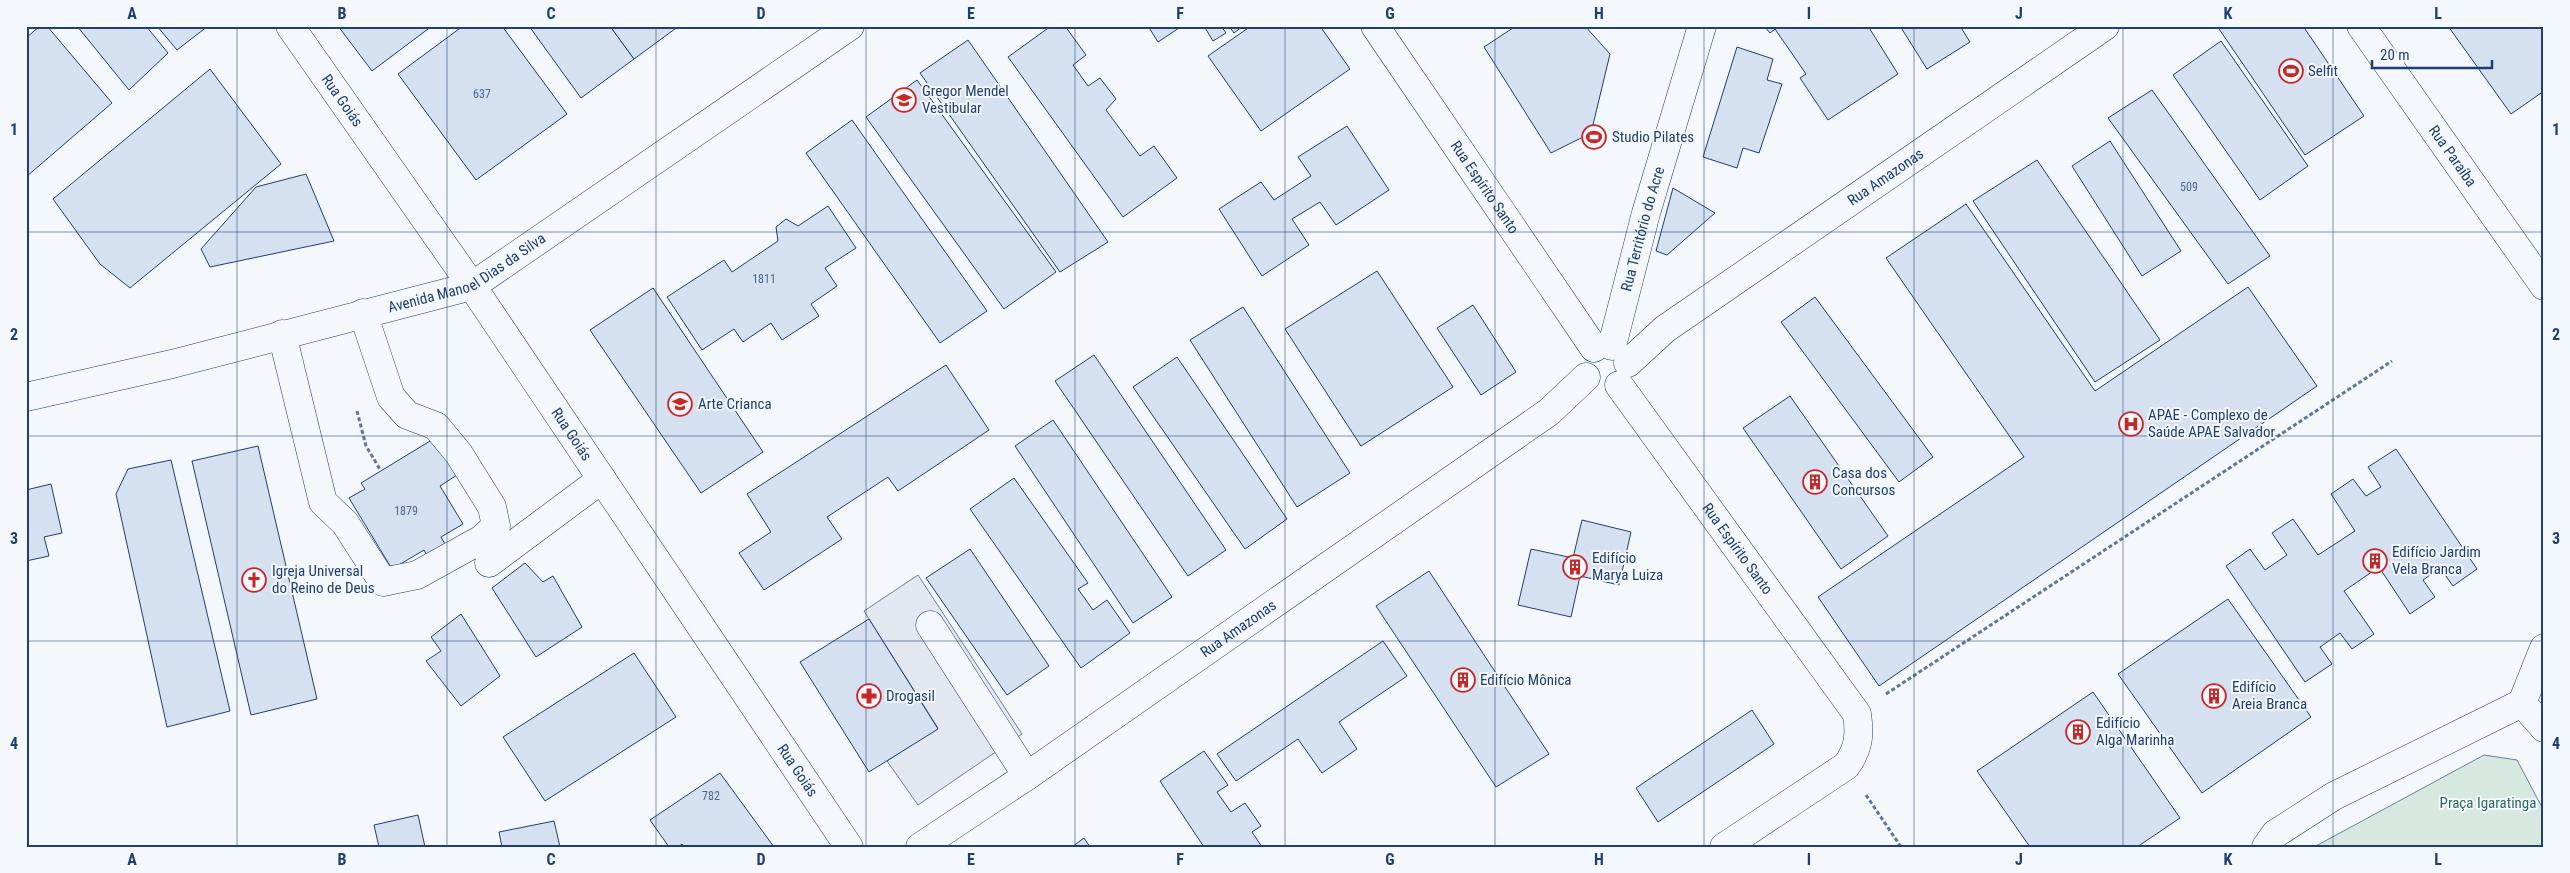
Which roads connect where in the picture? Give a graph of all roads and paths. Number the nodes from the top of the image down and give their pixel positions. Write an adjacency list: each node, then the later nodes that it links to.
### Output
1 (290, 26): 7 (street, Rua Goiás)
2 (850, 26): 7 (street, Avenida Manoel Dias da Silva)
3 (1375, 26): 12 (street, Rua Espírito Santo)
4 (1702, 26): 12 (street, Rua Território do Acre)
5 (2105, 26): 12 (street, Rua Amazonas)
6 (2361, 26): 8 (street, Rua Paraíba)
7 (472, 286): 9 (street, Avenida Manoel Dias da Silva); 16 (street, Rua Goiás)
8 (2544, 286)
9 (363, 313): 10 (street, Avenida Manoel Dias da Silva); 10 (street)
10 (282, 334): 13 (street, Avenida Manoel Dias da Silva)
11 (2392, 361): 21 (path)
12 (1607, 365): 21 (street, Rua Espírito Santo); 24 (street, Rua Amazonas)
13 (26, 397)
14 (356, 409): 15 (path)
15 (381, 471)
16 (602, 479): 17 (street); 25 (street, Rua Goiás)
17 (489, 563)
18 (930, 625): 24 (street)
19 (2544, 648): 20 (street)
20 (2522, 703): 22 (street); 29 (street)
21 (1857, 714): 23 (street)
22 (2544, 728)
23 (1846, 766): 27 (street); 28 (path)
24 (1027, 776): 26 (street, Rua Amazonas)
25 (849, 847)
26 (920, 847)
27 (1724, 847)
28 (1900, 847)
29 (2266, 847)

